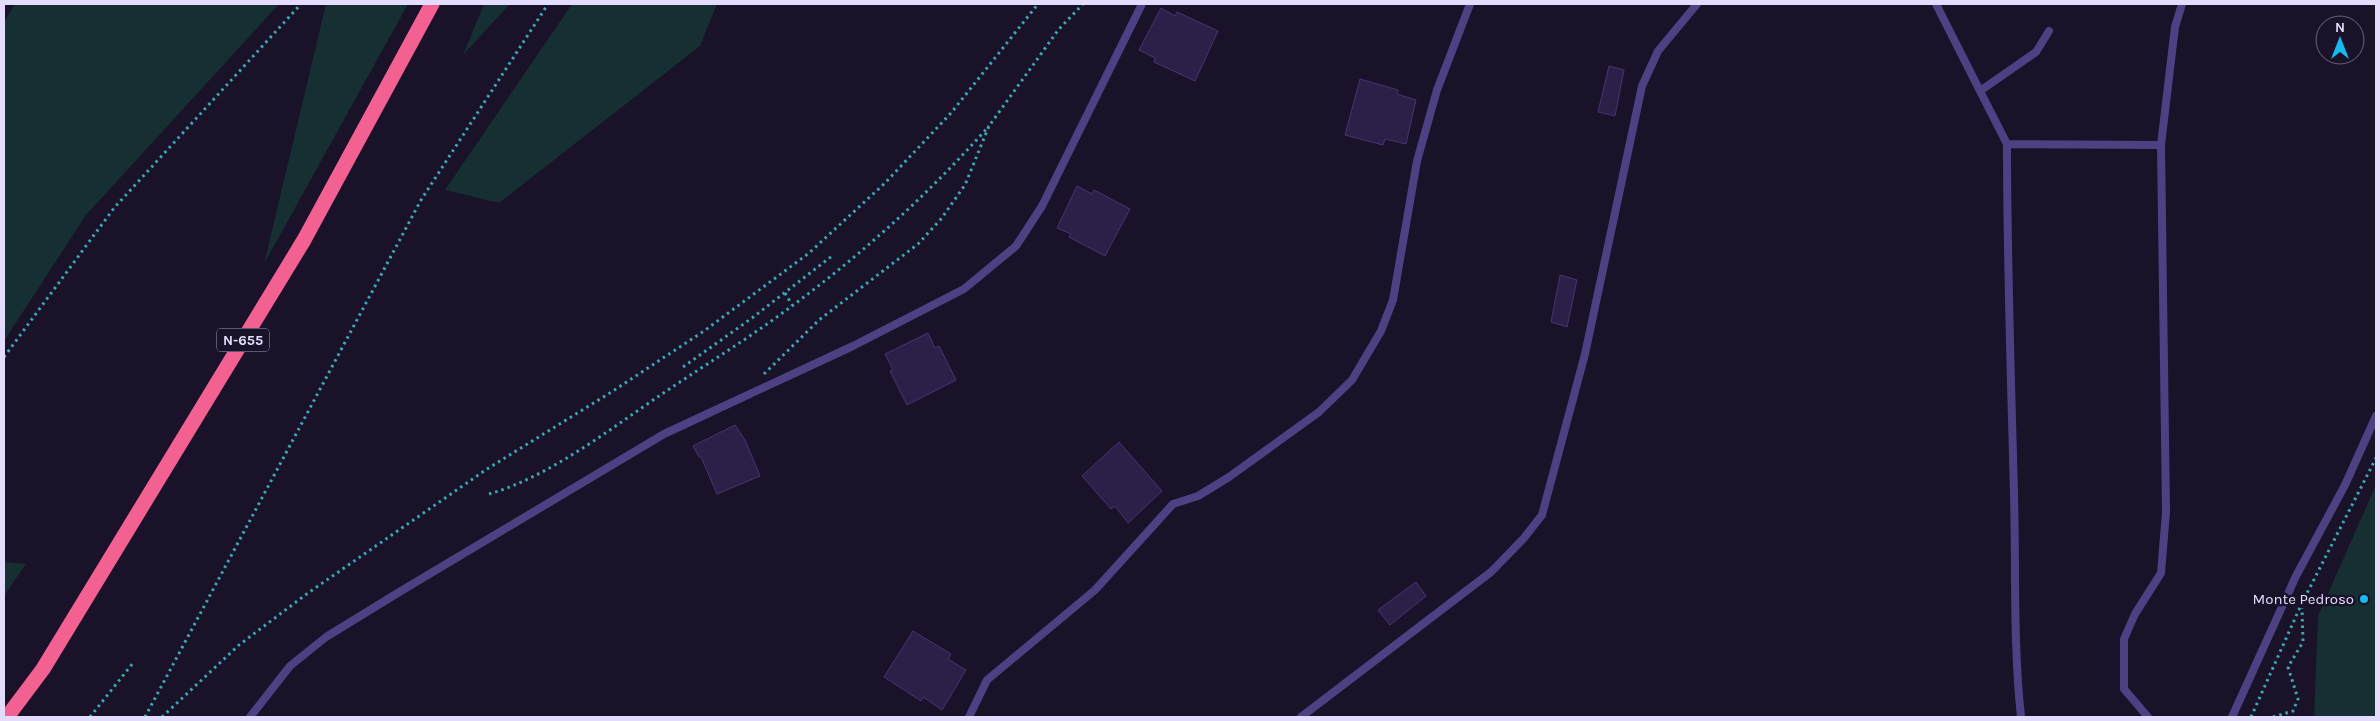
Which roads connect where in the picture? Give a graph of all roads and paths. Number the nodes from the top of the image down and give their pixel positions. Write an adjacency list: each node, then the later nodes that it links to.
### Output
1 (301, 4): 19 (path)
2 (432, 4): 27 (highway, N-655)
3 (548, 4): 29 (path)
4 (1038, 4): 30 (path)
5 (1083, 4): 13 (path)
6 (1142, 4): 21 (lane)
7 (1470, 4): 32 (lane)
8 (1697, 4): 33 (lane)
9 (1936, 4): 12 (lane)
10 (2182, 4): 15 (lane)
11 (2050, 31): 12 (lane)
12 (1980, 92): 14 (lane)
13 (989, 126): 18 (path); 21 (path)
14 (2007, 144): 15 (lane); 34 (lane)
15 (2161, 145): 35 (lane)
16 (832, 256): 17 (path)
17 (785, 293): 18 (path); 20 (path)
18 (792, 305): 24 (path)
19 (4, 356)
20 (683, 367)
21 (751, 393): 31 (lane)
22 (2376, 416): 36 (lane)
23 (2376, 458): 25 (path)
24 (488, 494)
25 (2302, 605): 37 (path); 38 (path)
26 (133, 663): 28 (path)
27 (7, 717)
28 (90, 717)
29 (145, 717)
30 (162, 717)
31 (250, 717)
32 (969, 717)
33 (1301, 717)
34 (2021, 717)
35 (2148, 717)
36 (2232, 717)
37 (2250, 717)
38 (2274, 717)

